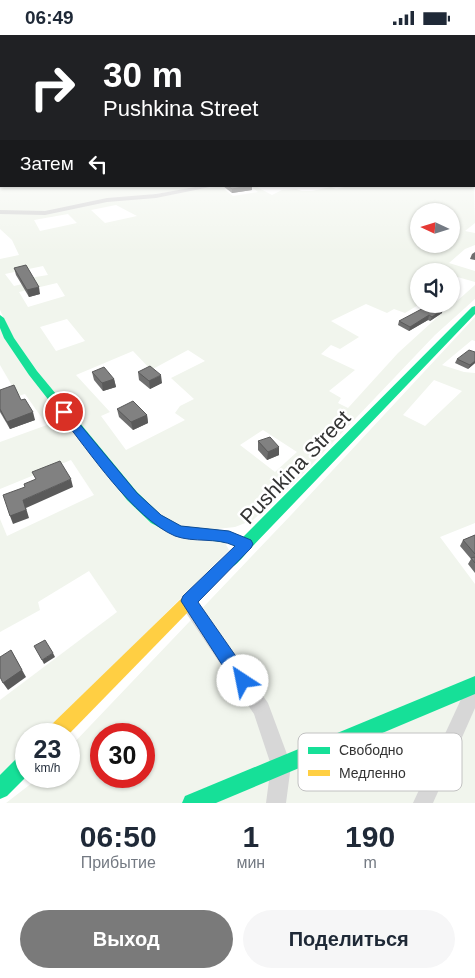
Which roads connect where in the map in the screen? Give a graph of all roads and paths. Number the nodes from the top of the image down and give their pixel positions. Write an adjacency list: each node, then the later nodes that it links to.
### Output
1 (206, 187): 2 (street)
2 (0, 212)
3 (475, 309): 5 (street, Pushkina Street)
4 (0, 318): 5 (street)
5 (246, 544): 6 (street, Pushkina Street)
6 (188, 601): 8 (street, Pushkina Street); 12 (street)
7 (475, 686): 9 (street); 10 (street)
8 (67, 723)
9 (360, 733)
10 (454, 733)
11 (298, 758): 12 (street)
12 (281, 765): 16 (street); 17 (street)
13 (15, 774): 14 (street)
14 (0, 789)
15 (428, 791): 18 (street)
16 (192, 803)
17 (276, 803)
18 (423, 803)

